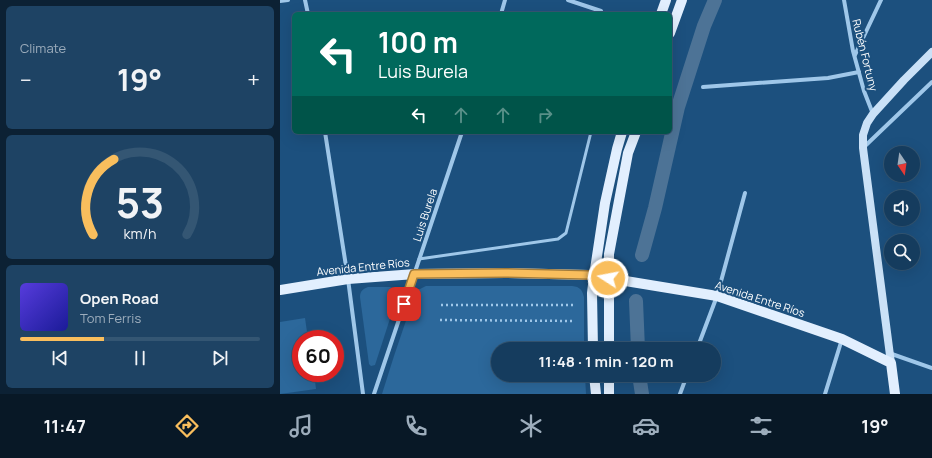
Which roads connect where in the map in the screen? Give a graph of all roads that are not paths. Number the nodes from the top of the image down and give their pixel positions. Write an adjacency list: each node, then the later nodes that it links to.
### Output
1 (288, 0): 9 (street)
2 (305, 0): 11 (street)
3 (505, 0): 12 (street)
4 (568, 0): 10 (street)
5 (666, 0): 13 (main road)
6 (682, 0): 14 (main road)
7 (844, 0): 16 (street, Rubén Fortuny)
8 (882, 0): 16 (street)
9 (280, 1)
10 (601, 11)
11 (308, 12)
12 (502, 12)
13 (662, 12)
14 (672, 28)
15 (932, 52): 20 (main road)
16 (854, 56): 17 (street, Rubén Fortuny)
17 (859, 72): 19 (street); 20 (street, Rubén Fortuny)
18 (932, 82): 26 (street)
19 (703, 87)
20 (873, 114): 26 (main road)
21 (326, 134): 32 (street)
22 (461, 134): 28 (street, Luis Burela)
23 (591, 134): 28 (lane)
24 (621, 134): 30 (main road)
25 (635, 134): 31 (main road)
26 (863, 148): 39 (main road)
27 (745, 193): 34 (street)
28 (419, 259): 29 (street, Luis Burela)
29 (414, 274): 30 (main road, Avenida Entre Ríos); 32 (main road, Avenida Entre Ríos); 45 (street, Luis Burela)
30 (594, 276): 31 (main road, Avenida Entre Ríos); 36 (main road)
31 (608, 278): 34 (main road, Avenida Entre Ríos); 37 (main road)
32 (348, 279): 33 (main road, Avenida Entre Ríos); 44 (street)
33 (280, 290)
34 (717, 296): 35 (main road, Avenida Entre Ríos); 38 (street)
35 (842, 339): 39 (main road, Avenida Entre Ríos); 49 (street)
36 (593, 342)
37 (608, 342)
38 (700, 342)
39 (890, 358): 40 (street); 50 (main road)
40 (932, 368)
41 (595, 382): 46 (main road)
42 (609, 382): 47 (main road)
43 (684, 382): 48 (street)
44 (363, 394)
45 (374, 394)
46 (596, 394)
47 (609, 394)
48 (680, 394)
49 (825, 394)
50 (895, 394)

